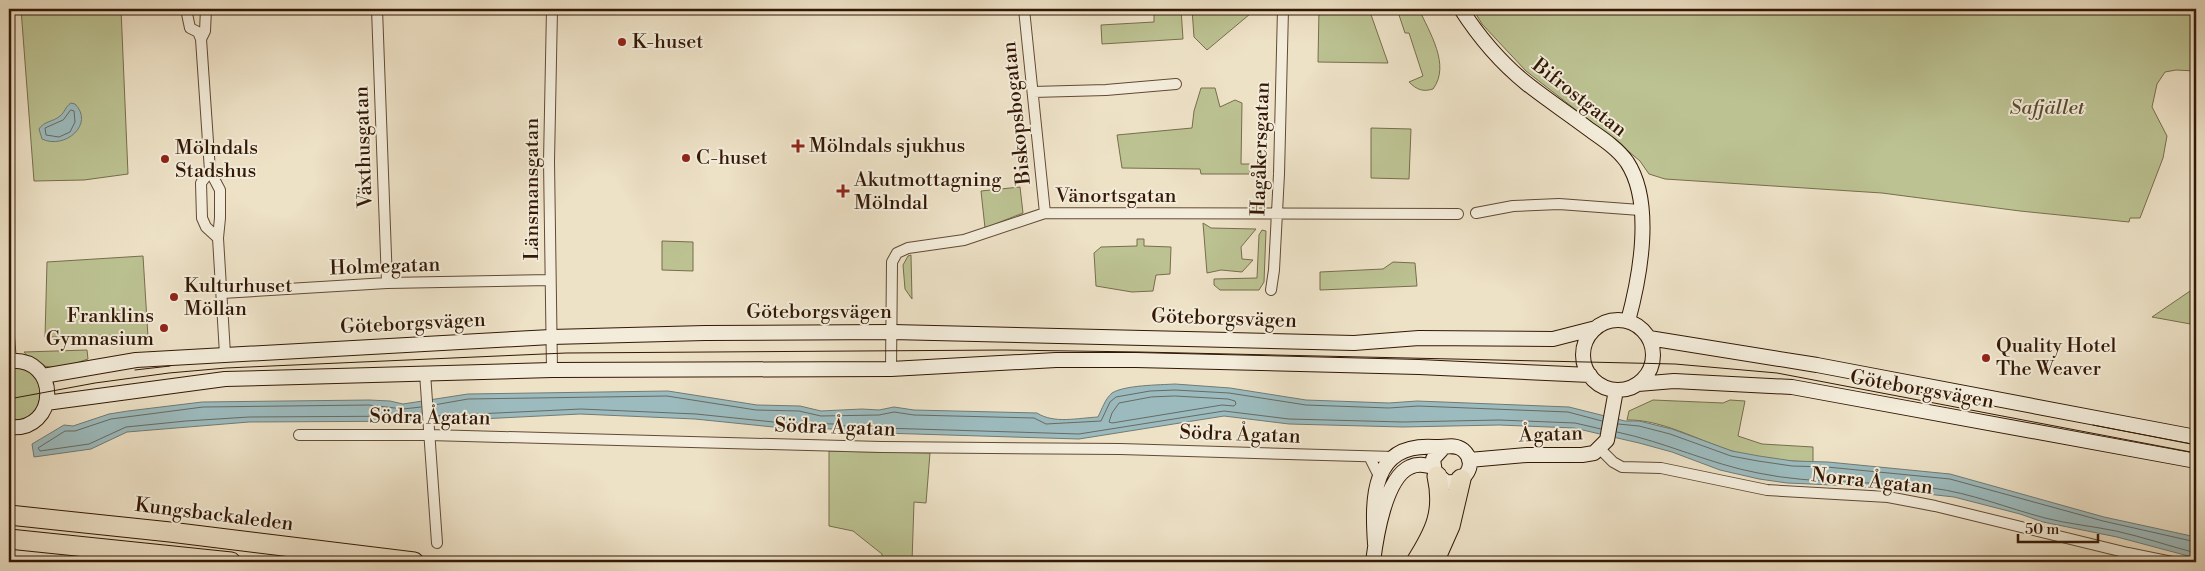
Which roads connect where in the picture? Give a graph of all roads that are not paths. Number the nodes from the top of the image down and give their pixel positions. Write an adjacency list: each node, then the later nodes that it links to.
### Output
1 (186, 9): 8 (street)
2 (206, 9): 8 (street)
3 (377, 9): 19 (street, Växthusgatan)
4 (552, 9): 18 (street, Länsmansgatan)
5 (1024, 9): 10 (street, Biskopsbogatan)
6 (1282, 9): 15 (street, Hagåkersgatan)
7 (1461, 9): 12 (main road, Bifrostgatan)
8 (201, 39): 11 (street)
9 (1176, 84): 10 (street)
10 (1033, 92): 13 (street, Biskopsbogatan)
11 (210, 171): 17 (street); 17 (street)
12 (1640, 210): 14 (street); 22 (main road, Bifrostgatan)
13 (1045, 213): 15 (street, Vänortsgatan); 24 (street, Vänortsgatan)
14 (1476, 213)
15 (1276, 214): 16 (street, Vänortsgatan); 20 (street, Hagåkersgatan)
16 (1458, 214)
17 (218, 238): 21 (street)
18 (550, 280): 19 (street, Holmegatan); 25 (street, Länsmansgatan)
19 (387, 284): 21 (street, Holmegatan)
20 (1270, 290)
21 (222, 293): 28 (street)
22 (1628, 321): 23 (main road, Göteborgsvägen); 27 (main road)
23 (1596, 328): 24 (main road, Göteborgsvägen); 34 (main road)
24 (892, 332): 25 (main road, Göteborgsvägen); 30 (street, Vänortsgatan)
25 (551, 337): 28 (main road, Göteborgsvägen); 31 (street, Länsmansgatan)
26 (9, 338): 29 (street)
27 (1649, 338): 35 (main road); 41 (main road, Göteborgsvägen)
28 (225, 354): 33 (main road, Göteborgsvägen)
29 (10, 361): 33 (main road)
30 (891, 369): 31 (main road, Göteborgsvägen); 34 (main road, Göteborgsvägen)
31 (552, 370): 32 (main road, Göteborgsvägen)
32 (425, 373): 37 (main road, Göteborgsvägen); 39 (street)
33 (43, 376): 37 (main road)
34 (1590, 376): 36 (main road, Göteborgsvägen)
35 (1638, 384): 36 (main road, Göteborgsvägen); 47 (main road, Göteborgsvägen)
36 (1616, 390): 42 (main road, Ågatan)
37 (46, 403): 38 (main road)
38 (10, 429)
39 (429, 431): 40 (street, Södra Ågatan); 45 (street, Södra Ågatan); 54 (street)
40 (299, 435)
41 (2196, 437)
42 (1603, 445): 46 (main road, Ågatan); 60 (street, Norra Ågatan)
43 (1442, 448): 44 (main road); 46 (main road); 48 (main road)
44 (1394, 457): 45 (street, Södra Ågatan); 49 (main road)
45 (1370, 458): 49 (street)
46 (1469, 460): 50 (main road)
47 (2196, 461)
48 (1435, 471): 50 (main road); 52 (main road); 58 (highway)
49 (1379, 476): 52 (main road)
50 (1461, 479): 59 (highway)
51 (9, 515): 56 (highway, Kungsbackaleden)
52 (1378, 522): 57 (main road)
53 (9, 539): 55 (highway)
54 (437, 543)
55 (231, 562)
56 (414, 562)
57 (1373, 562)
58 (1416, 562)
59 (1434, 562)
60 (2172, 562)

